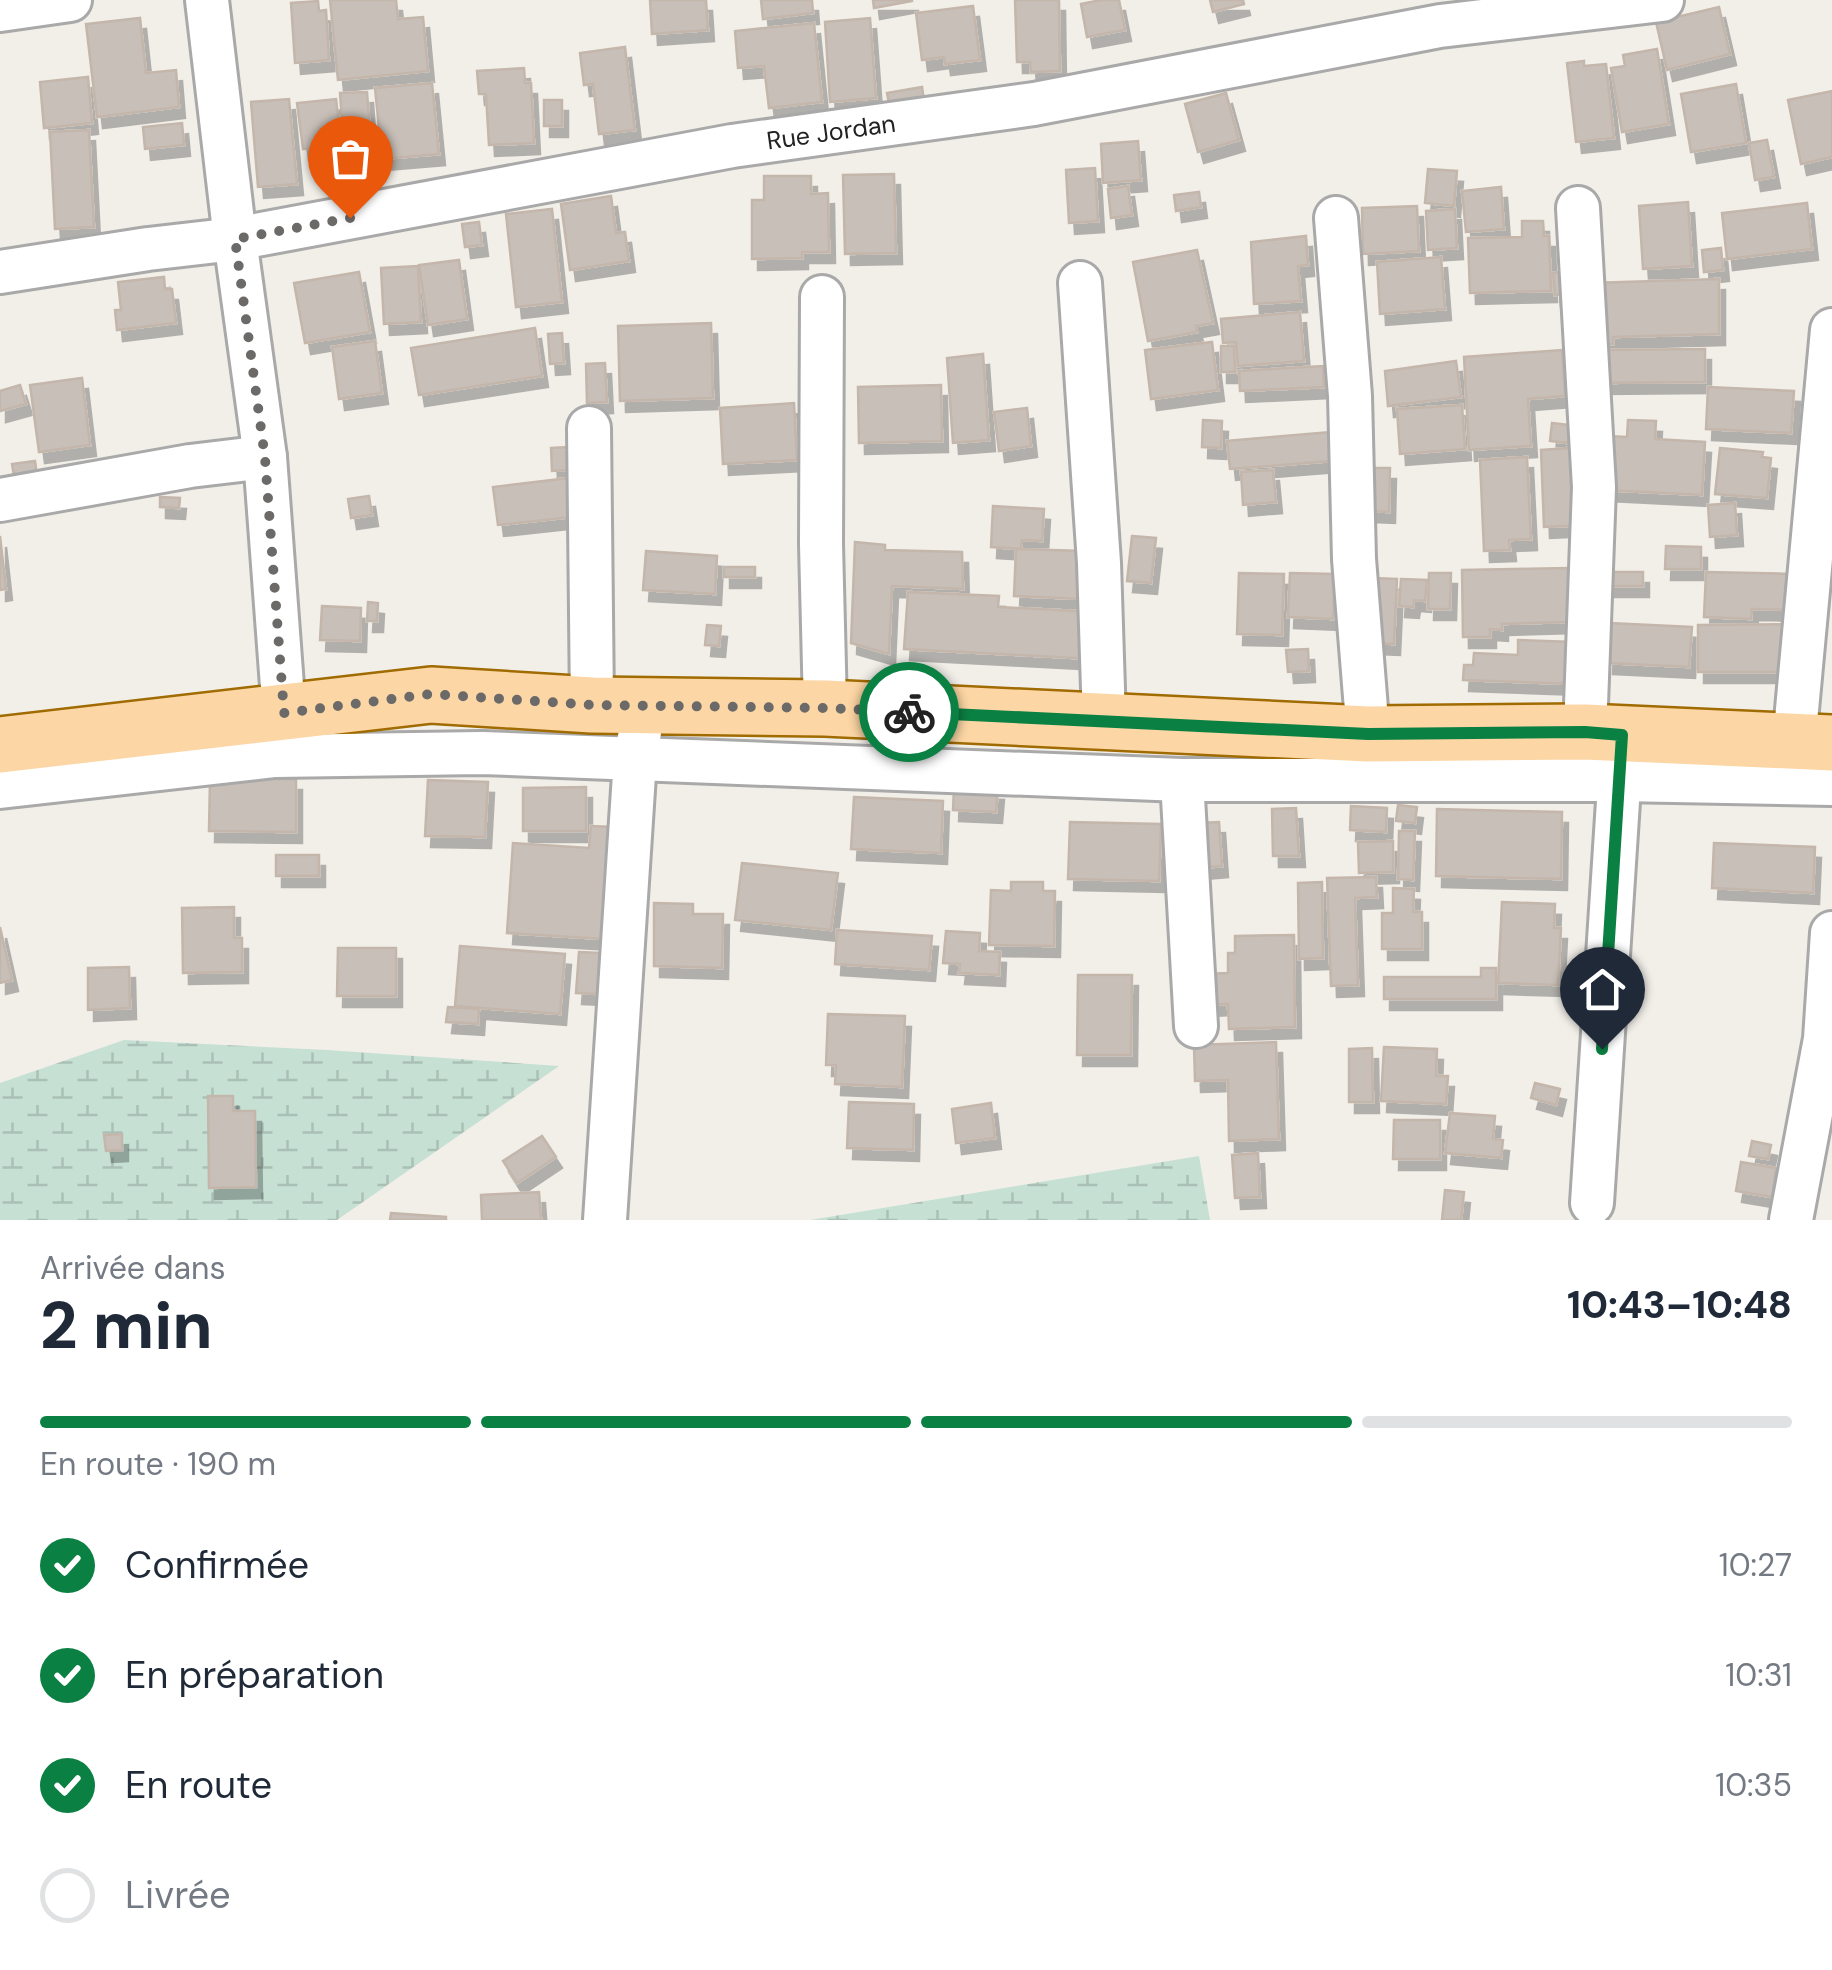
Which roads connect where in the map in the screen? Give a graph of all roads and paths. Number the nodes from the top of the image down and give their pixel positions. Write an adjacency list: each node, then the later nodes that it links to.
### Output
1 (70, 0): 4 (street)
2 (207, 0): 7 (street)
3 (1662, 0): 7 (street, Rue Jordan)
4 (0, 10)
5 (1578, 208): 22 (street)
6 (1336, 218): 19 (street)
7 (235, 239): 8 (street, Rue Jordan); 13 (street)
8 (0, 272)
9 (1080, 283): 17 (street)
10 (822, 297): 15 (street)
11 (1832, 330): 20 (street)
12 (589, 428): 18 (street)
13 (265, 458): 14 (street); 16 (street)
14 (0, 500)
15 (825, 708): 17 (main road); 18 (main road)
16 (284, 713): 18 (main road); 21 (main road)
17 (1104, 721): 19 (main road)
18 (624, 724): 23 (street); 25 (street); 29 (street)
19 (1368, 734): 22 (main road)
20 (1813, 743): 22 (main road)
21 (0, 745)
22 (1609, 749): 23 (street); 24 (street); 28 (street)
23 (1182, 780): 27 (street)
24 (1832, 784)
25 (0, 787)
26 (1832, 932): 30 (street)
27 (1196, 1026)
28 (1592, 1203)
29 (605, 1220)
30 (1791, 1220)

